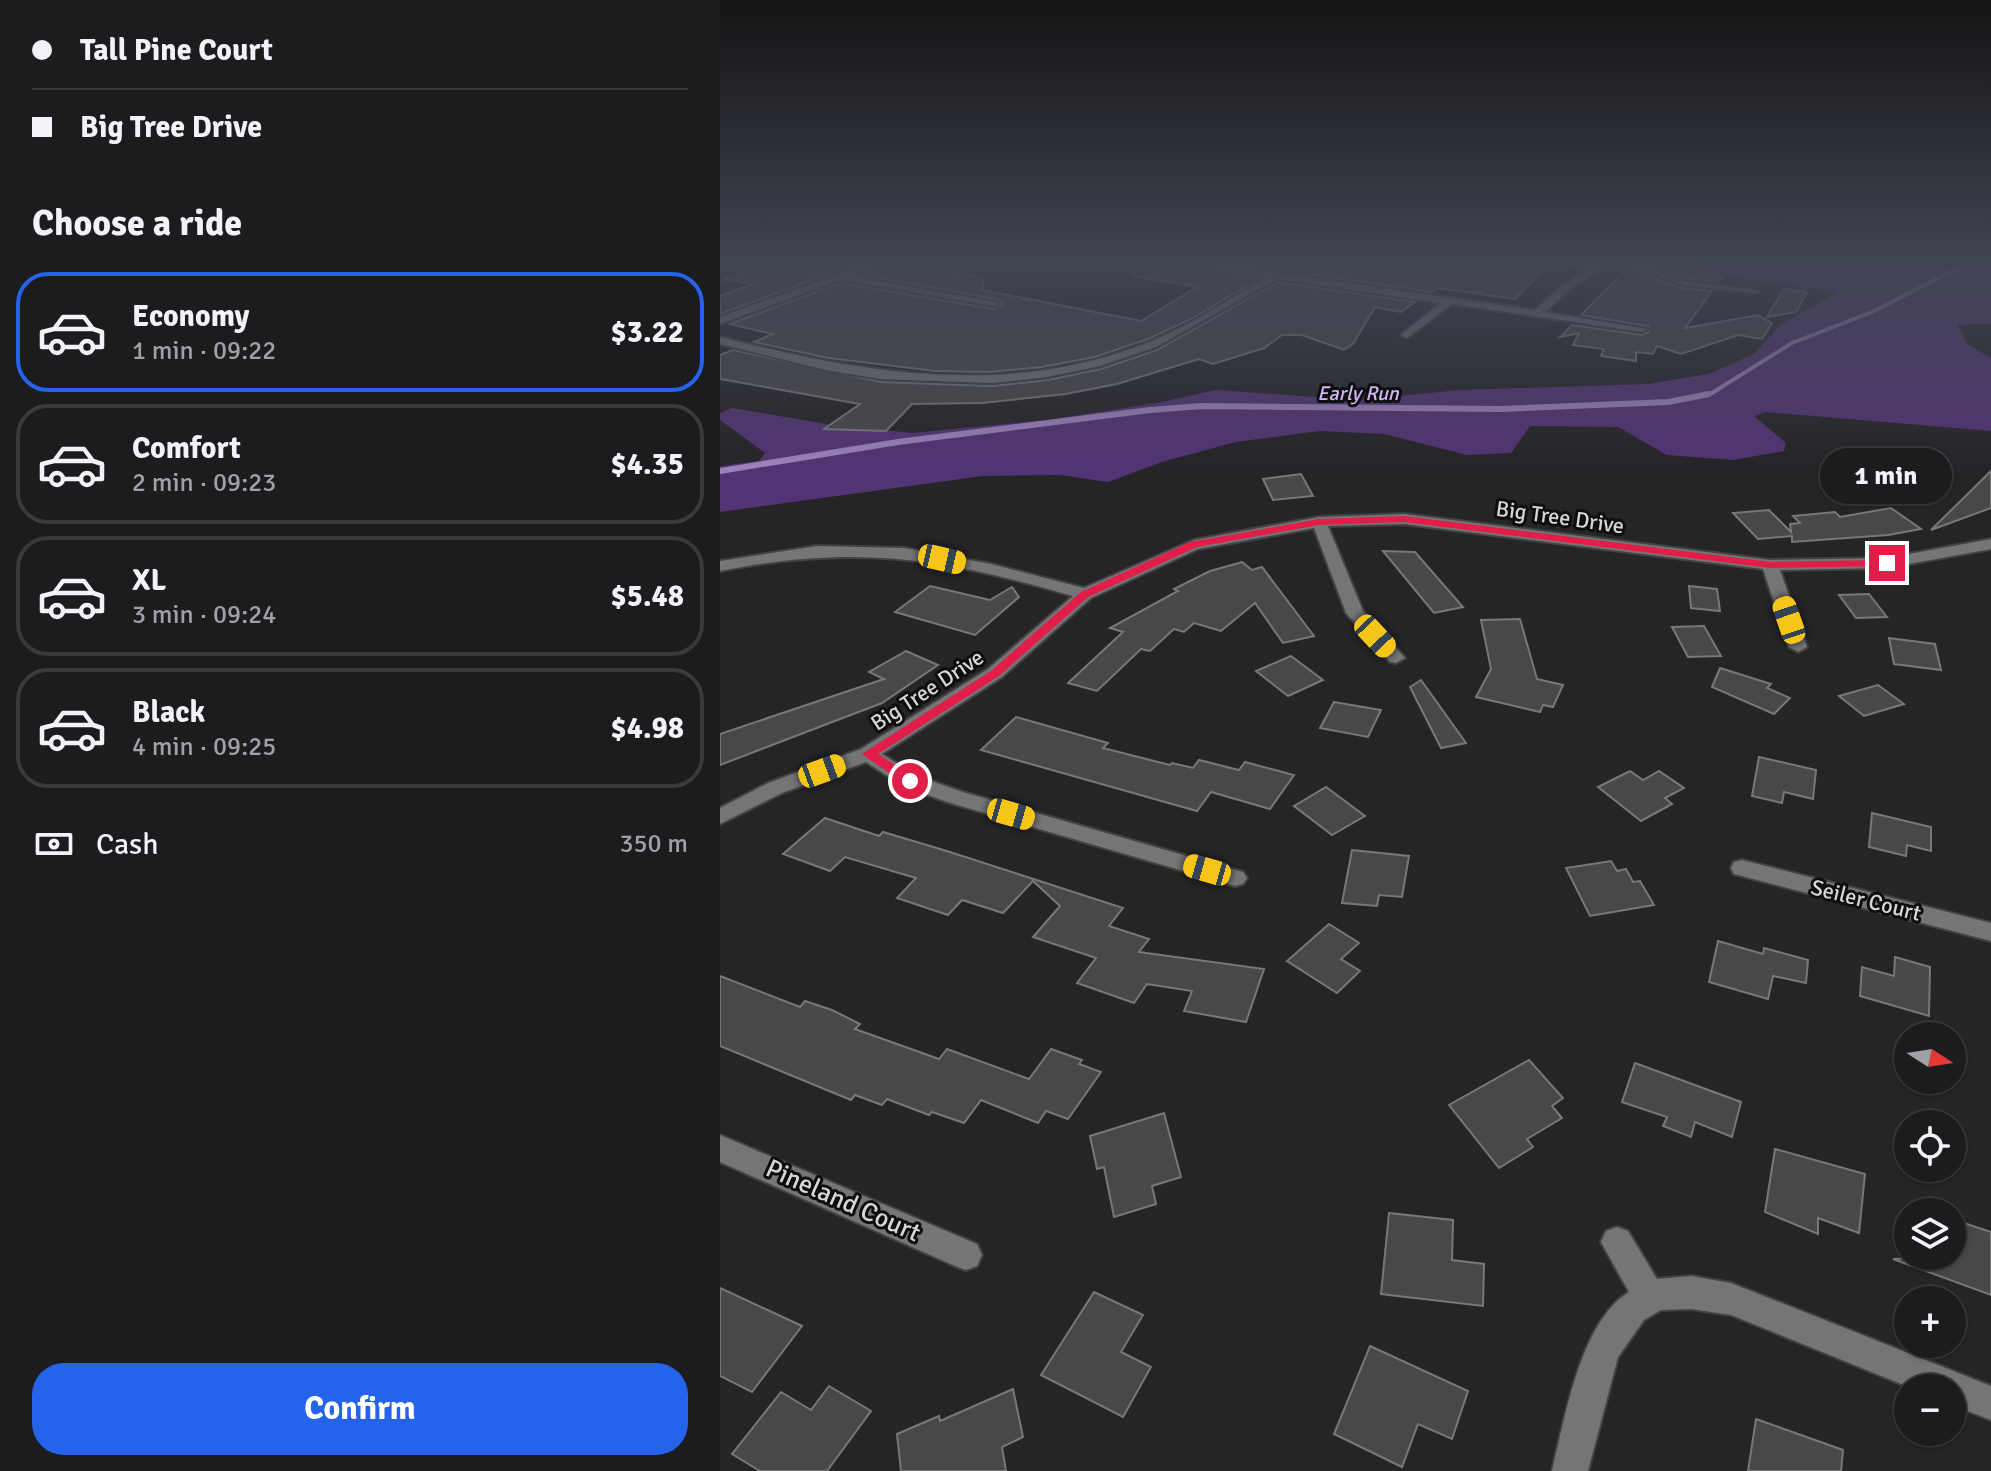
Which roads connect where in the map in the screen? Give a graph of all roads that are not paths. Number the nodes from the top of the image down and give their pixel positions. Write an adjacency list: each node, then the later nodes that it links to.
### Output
1 (1176, 332): 4 (street)
2 (1411, 332): 3 (street)
3 (1407, 335)
4 (720, 340)
5 (1319, 522): 7 (street, Big Tree Drive); 9 (street, Big Tree Drive); 11 (street)
6 (1991, 544): 7 (street, Big Tree Drive)
7 (1770, 565): 10 (street)
8 (720, 566): 9 (street)
9 (1085, 594): 12 (street, Big Tree Drive)
10 (1798, 647)
11 (1396, 658)
12 (868, 754): 13 (street, Big Tree Drive); 15 (street)
13 (720, 817)
14 (1742, 868): 16 (street, Seiler Court)
15 (1235, 878)
16 (1991, 932)
17 (720, 1148): 19 (street, Pineland Court)
18 (1617, 1242): 20 (street)
19 (966, 1255)
20 (1650, 1297): 21 (street); 22 (street)
21 (1991, 1403)
22 (1570, 1471)

